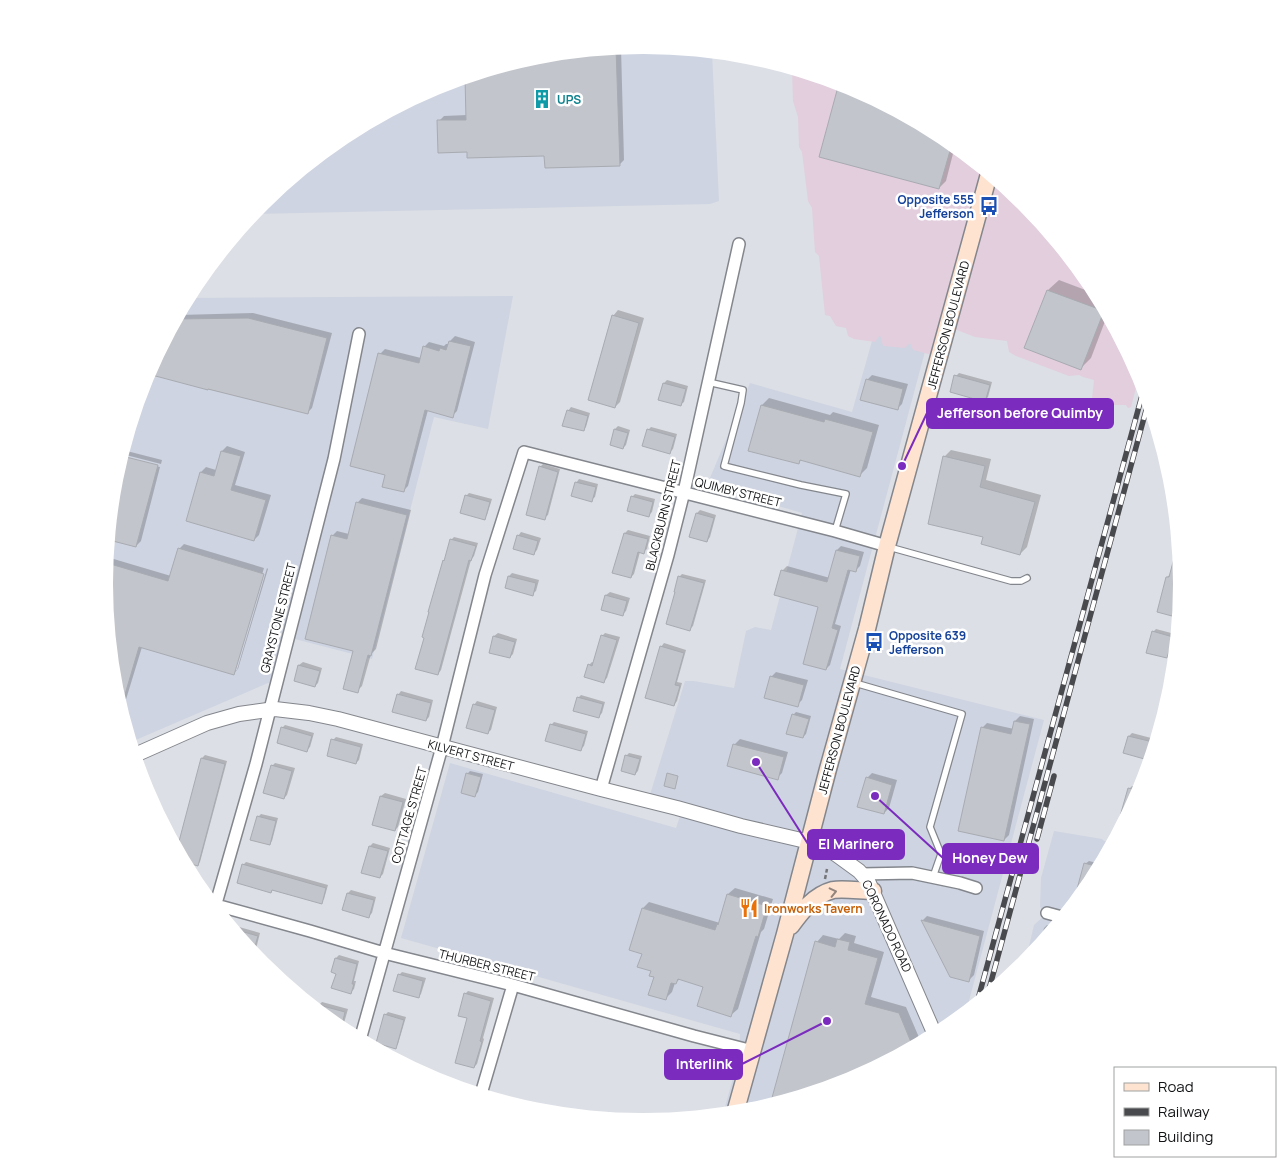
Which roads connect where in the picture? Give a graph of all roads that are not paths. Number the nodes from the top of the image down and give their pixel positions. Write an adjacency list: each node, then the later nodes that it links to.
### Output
1 (987, 181): 8 (main road, JEFFERSON BOULEVARD)
2 (738, 244): 4 (street, BLACKBURN STREET)
3 (359, 334): 11 (street, GRAYSTONE STREET)
4 (708, 382): 6 (street, BLACKBURN STREET); 7 (lane)
5 (524, 452): 6 (street, QUIMBY STREET); 12 (street, COTTAGE STREET)
6 (684, 492): 7 (street, QUIMBY STREET); 14 (street, BLACKBURN STREET)
7 (835, 531): 8 (street, QUIMBY STREET)
8 (887, 546): 9 (lane); 10 (main road, JEFFERSON BOULEVARD)
9 (1027, 578)
10 (852, 682): 15 (main road, JEFFERSON BOULEVARD); 17 (lane)
11 (269, 710): 12 (street, KILVERT STREET); 13 (street, KILVERT STREET); 20 (street, GRAYSTONE STREET)
12 (442, 747): 14 (street, KILVERT STREET); 25 (street, COTTAGE STREET)
13 (141, 753)
14 (600, 789): 15 (street, KILVERT STREET)
15 (810, 842): 16 (street, CORONADO ROAD); 24 (main road, JEFFERSON BOULEVARD)
16 (862, 874): 17 (street); 19 (street, CORONADO ROAD)
17 (933, 877): 18 (street)
18 (976, 888)
19 (874, 892): 24 (main road, one-way to 19); 27 (street, CORONADO ROAD)
20 (217, 898)
21 (225, 909): 25 (street, THURBER STREET)
22 (1047, 913): 23 (street)
23 (1055, 916)
24 (785, 934): 29 (main road, JEFFERSON BOULEVARD)
25 (384, 953): 26 (street, THURBER STREET); 28 (street, COTTAGE STREET)
26 (513, 985): 29 (street, THURBER STREET); 30 (street)
27 (932, 1027)
28 (362, 1032)
29 (753, 1051): 31 (main road, JEFFERSON BOULEVARD)
30 (483, 1088)
31 (738, 1104)

